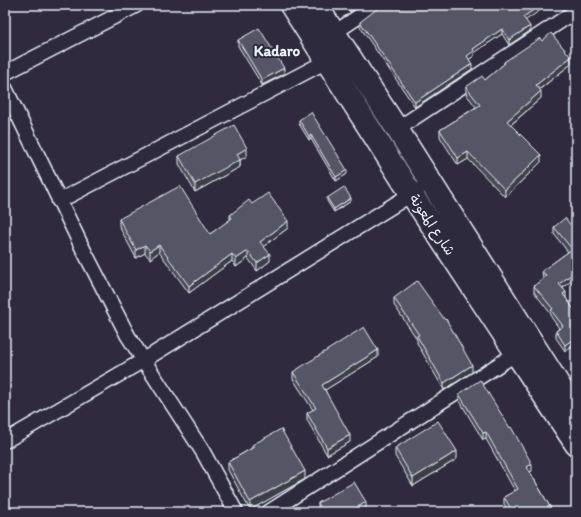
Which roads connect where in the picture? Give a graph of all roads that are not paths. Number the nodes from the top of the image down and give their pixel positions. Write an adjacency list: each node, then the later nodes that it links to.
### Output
1 (137, 5): 8 (street)
2 (291, 5): 7 (highway, شارع المعونة)
3 (316, 5): 6 (highway, شارع المعونة)
4 (376, 5): 6 (street)
5 (576, 11): 10 (street)
6 (334, 33): 10 (highway, شارع المعونة)
7 (327, 61): 12 (highway, شارع المعونة); 13 (street)
8 (5, 73)
9 (5, 88): 13 (street)
10 (397, 130): 11 (highway, شارع المعونة)
11 (430, 182): 12 (street); 16 (highway, شارع المعونة)
12 (412, 195): 14 (highway, شارع المعونة); 15 (street)
13 (59, 201): 15 (street)
14 (517, 353): 18 (highway, شارع المعونة); 20 (street)
15 (144, 360): 17 (street); 19 (street)
16 (576, 412)
17 (5, 441)
18 (576, 444)
19 (236, 512)
20 (270, 512)

